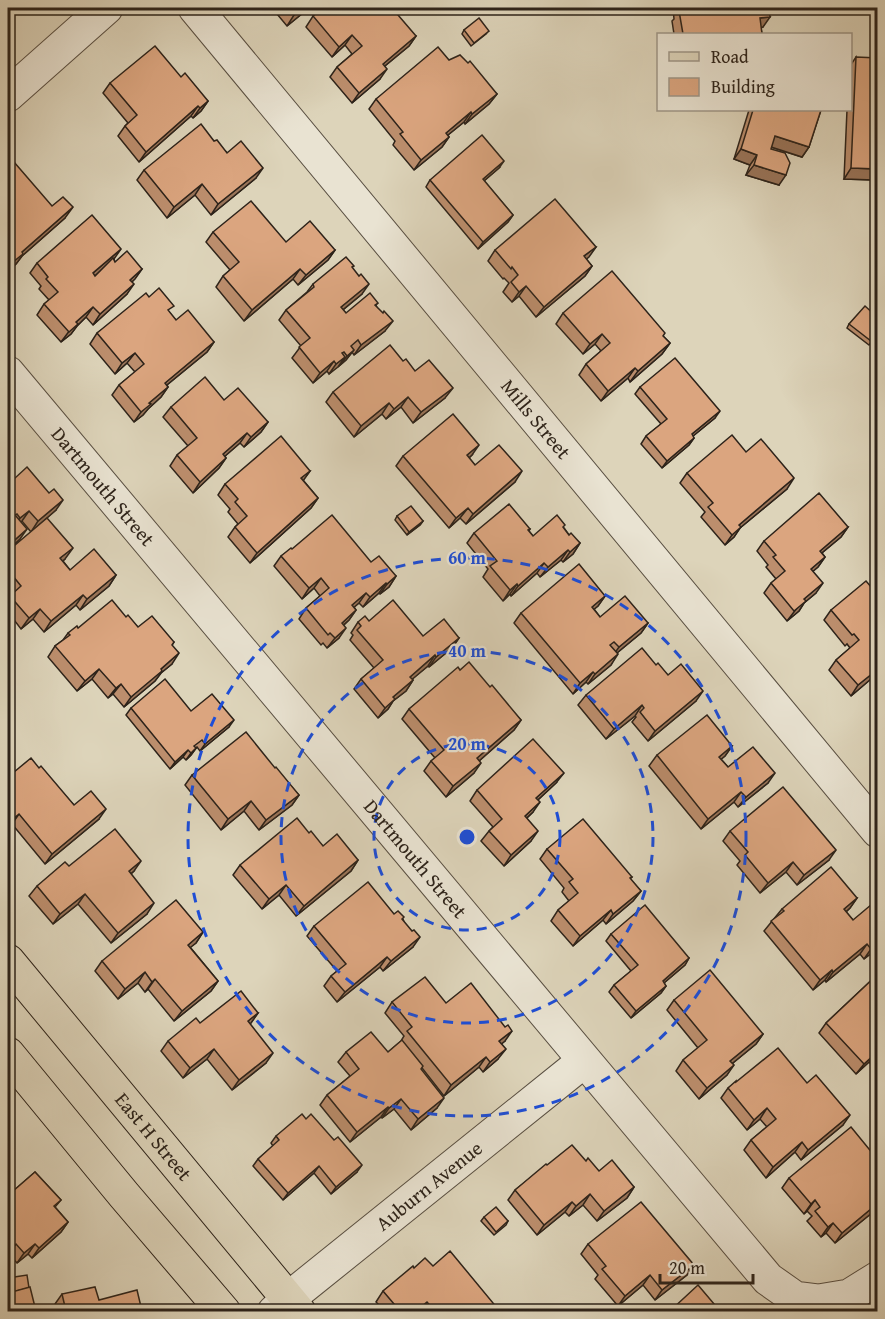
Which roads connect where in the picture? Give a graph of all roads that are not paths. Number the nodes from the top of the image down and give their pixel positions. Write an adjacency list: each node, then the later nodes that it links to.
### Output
1 (106, 8): 3 (street)
2 (195, 8): 5 (street, Mills Street)
3 (8, 96)
4 (8, 374): 8 (street, Dartmouth Street)
5 (878, 831)
6 (8, 961): 10 (main road, East H Street)
7 (8, 1054): 11 (main road)
8 (584, 1061): 9 (street, Dartmouth Street); 10 (street, Auburn Avenue)
9 (878, 1278)
10 (287, 1307)
11 (225, 1311)

